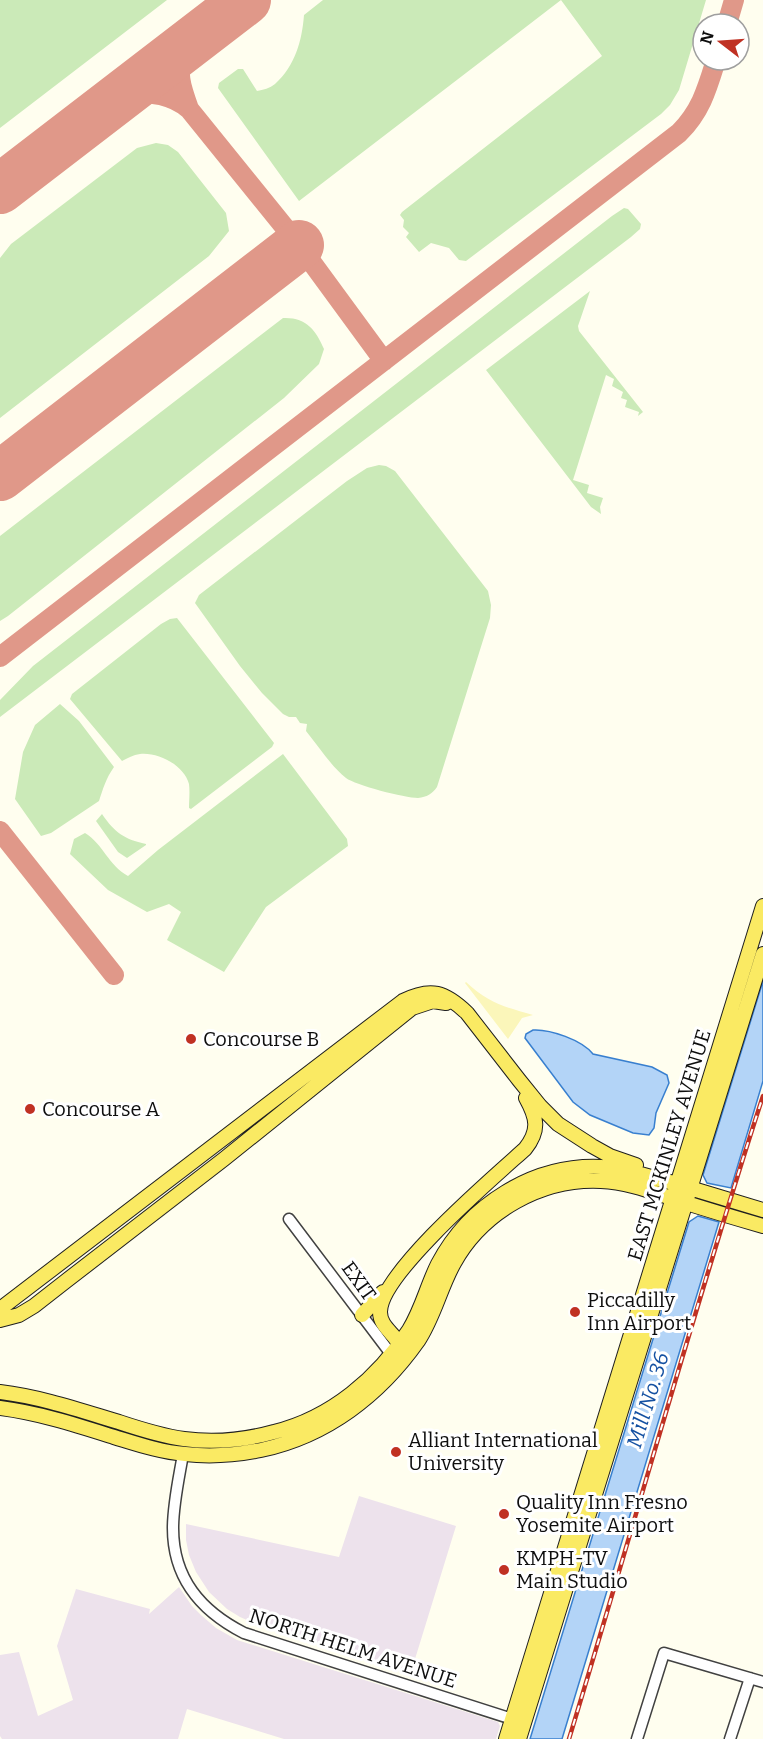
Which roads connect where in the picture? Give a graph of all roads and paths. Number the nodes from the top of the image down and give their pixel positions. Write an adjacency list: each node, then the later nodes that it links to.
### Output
1 (763, 906): 7 (main road, EAST MCKINLEY AVENUE)
2 (763, 954): 7 (main road, EAST MCKINLEY AVENUE)
3 (467, 1013): 4 (main road); 5 (main road); 6 (main road)
4 (519, 1080): 7 (main road); 12 (main road)
5 (244, 1122): 6 (main road); 13 (main road)
6 (254, 1135): 15 (main road)
7 (684, 1186): 8 (main road, EAST MCKINLEY AVENUE); 9 (main road); 16 (main road)
8 (680, 1201): 11 (main road); 16 (main road); 17 (main road, EAST MCKINLEY AVENUE); 22 (main road, EAST MCKINLEY AVENUE)
9 (763, 1210)
10 (289, 1219): 14 (street, EXIT)
11 (763, 1226)
12 (398, 1275): 14 (main road); 16 (main road)
13 (0, 1309)
14 (362, 1316): 16 (street, EXIT)
15 (0, 1320)
16 (398, 1353): 20 (main road); 21 (main road)
17 (614, 1389): 22 (main road); 25 (main road, EAST MCKINLEY AVENUE)
18 (0, 1392): 20 (main road)
19 (0, 1408): 21 (main road)
20 (273, 1433): 21 (main road)
21 (183, 1454): 25 (street, NORTH HELM AVENUE)
22 (595, 1495): 28 (main road, EAST MCKINLEY AVENUE)
23 (750, 1678): 24 (street); 29 (street); 30 (street)
24 (763, 1682)
25 (512, 1719): 26 (main road, EAST MCKINLEY AVENUE); 27 (main road)
26 (506, 1739)
27 (513, 1739)
28 (519, 1739)
29 (637, 1739)
30 (730, 1739)

